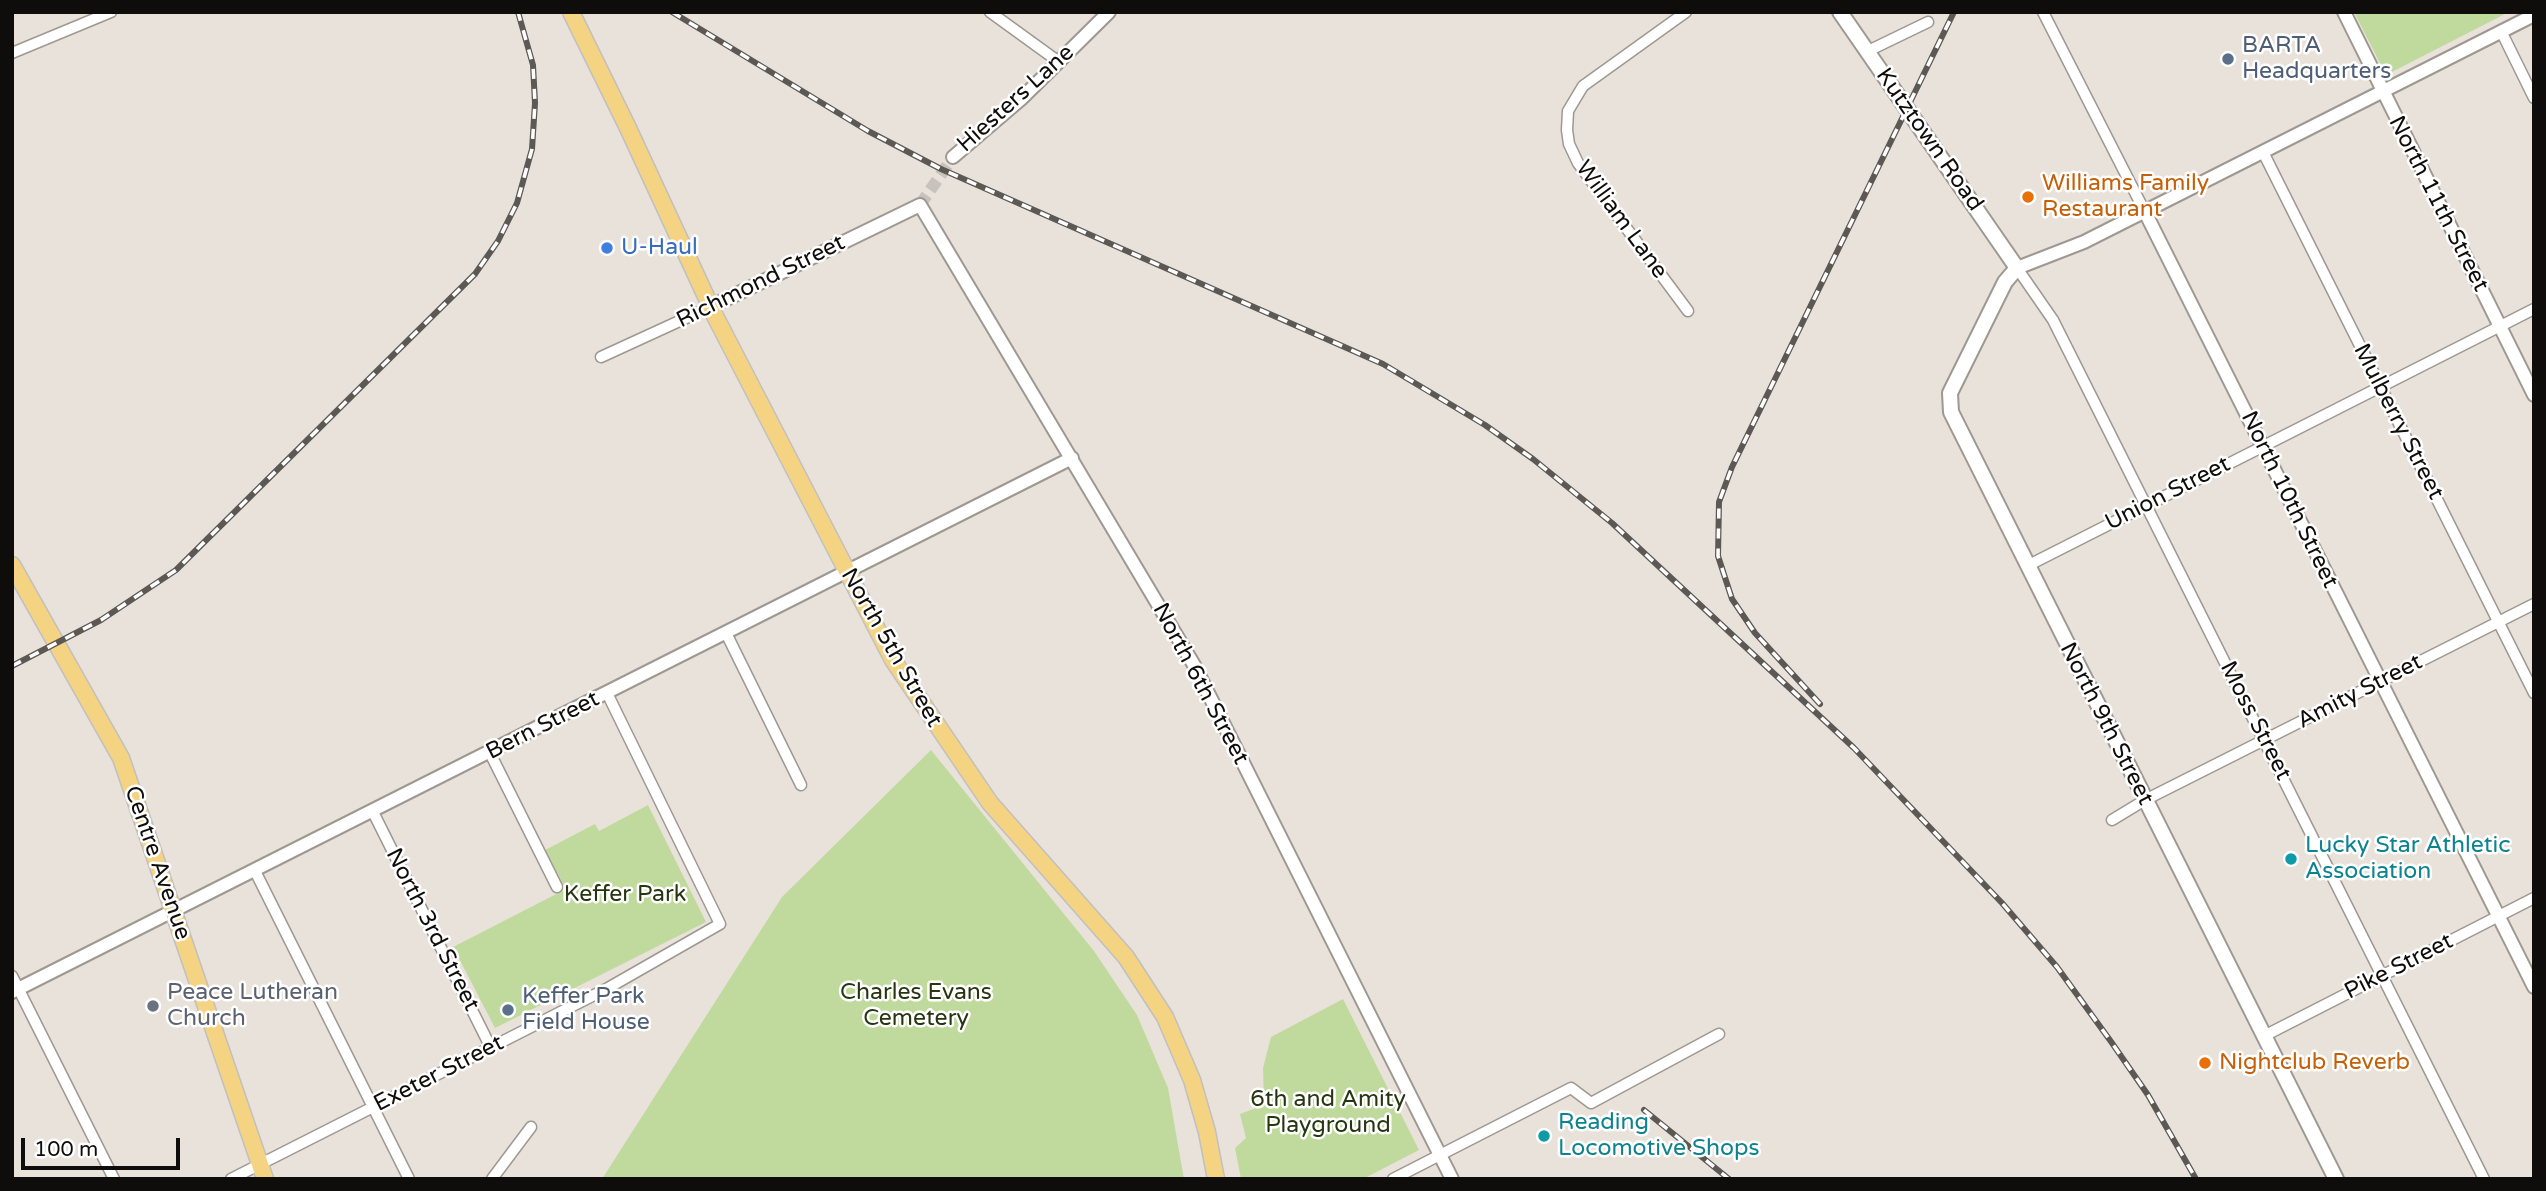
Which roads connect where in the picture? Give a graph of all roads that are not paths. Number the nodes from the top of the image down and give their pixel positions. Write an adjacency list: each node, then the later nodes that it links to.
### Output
1 (111, 12): 13 (street)
2 (571, 12): 22 (main road, North 5th Street)
3 (990, 12): 14 (street)
4 (1110, 12): 14 (street, Hiesters Lane)
5 (1686, 12): 24 (street, William Lane)
6 (1840, 12): 12 (main road, Kutztown Road)
7 (2043, 12): 20 (street, North 10th Street)
8 (2344, 12): 15 (street, North 11th Street)
9 (2534, 15): 11 (street)
10 (1928, 22): 12 (street)
11 (2501, 31): 15 (street); 16 (street)
12 (1868, 51): 21 (main road, Kutztown Road)
13 (12, 53)
14 (1059, 62): 18 (street, Hiesters Lane)
15 (2382, 91): 17 (street); 25 (street, North 11th Street)
16 (2534, 98)
17 (2263, 152): 20 (street); 27 (street, Mulberry Street)
18 (953, 157)
19 (920, 205): 22 (street, Richmond Street); 30 (street, North 6th Street)
20 (2145, 212): 21 (street); 29 (street, North 10th Street)
21 (2017, 268): 31 (street, Moss Street); 33 (main road, North 9th Street)
22 (710, 307): 26 (street, Richmond Street); 34 (main road, North 5th Street)
23 (2534, 309): 25 (street, Union Street)
24 (1688, 311)
25 (2500, 327): 27 (street, Union Street); 28 (street, North 11th Street)
26 (601, 357)
27 (2381, 387): 29 (street, Union Street); 36 (street, Mulberry Street)
28 (2534, 395)
29 (2262, 447): 31 (street, Union Street); 38 (street, North 10th Street)
30 (1072, 458): 34 (street, Bern Street); 61 (street, North 6th Street)
31 (2145, 506): 33 (street, Union Street); 41 (street, Moss Street)
32 (12, 565): 50 (main road, Centre Avenue)
33 (2027, 566): 44 (main road, North 9th Street)
34 (846, 572): 37 (street, Bern Street); 67 (main road, North 5th Street)
35 (2534, 604): 36 (street, Amity Street)
36 (2498, 622): 38 (street, Amity Street); 40 (street, Mulberry Street)
37 (726, 633): 39 (street, Bern Street); 43 (street)
38 (2379, 682): 41 (street, Amity Street); 51 (street, North 10th Street)
39 (607, 693): 42 (street, Bern Street); 58 (street, Exeter Street)
40 (2534, 693)
41 (2265, 739): 44 (street, Amity Street); 52 (street, Moss Street)
42 (490, 753): 45 (street, Bern Street); 48 (street)
43 (801, 785)
44 (2145, 800): 46 (street, Amity Street); 57 (main road, North 9th Street)
45 (373, 812): 47 (street, Bern Street); 58 (street, North 3rd Street)
46 (2112, 820)
47 (254, 871): 50 (street, Bern Street); 59 (street)
48 (557, 887)
49 (2534, 898): 51 (street, Pike Street)
50 (173, 912): 55 (street, Bern Street); 62 (main road, Centre Avenue)
51 (2498, 916): 52 (street, Pike Street); 54 (street, North 10th Street)
52 (2382, 975): 57 (street, Pike Street); 71 (street, Moss Street)
53 (12, 976): 55 (street)
54 (2534, 987)
55 (15, 991): 63 (street)
56 (1719, 1034): 61 (street)
57 (2264, 1036): 70 (main road, North 9th Street)
58 (491, 1048): 59 (street, Exeter Street)
59 (373, 1107): 62 (street, Exeter Street); 65 (street)
60 (531, 1127): 66 (street)
61 (1440, 1155): 68 (street); 69 (street, North 6th Street)
62 (262, 1172): 64 (street, Exeter Street)
63 (114, 1179)
64 (231, 1179)
65 (410, 1179)
66 (492, 1179)
67 (1216, 1179)
68 (1393, 1179)
69 (1452, 1179)
70 (2336, 1179)
71 (2484, 1179)

